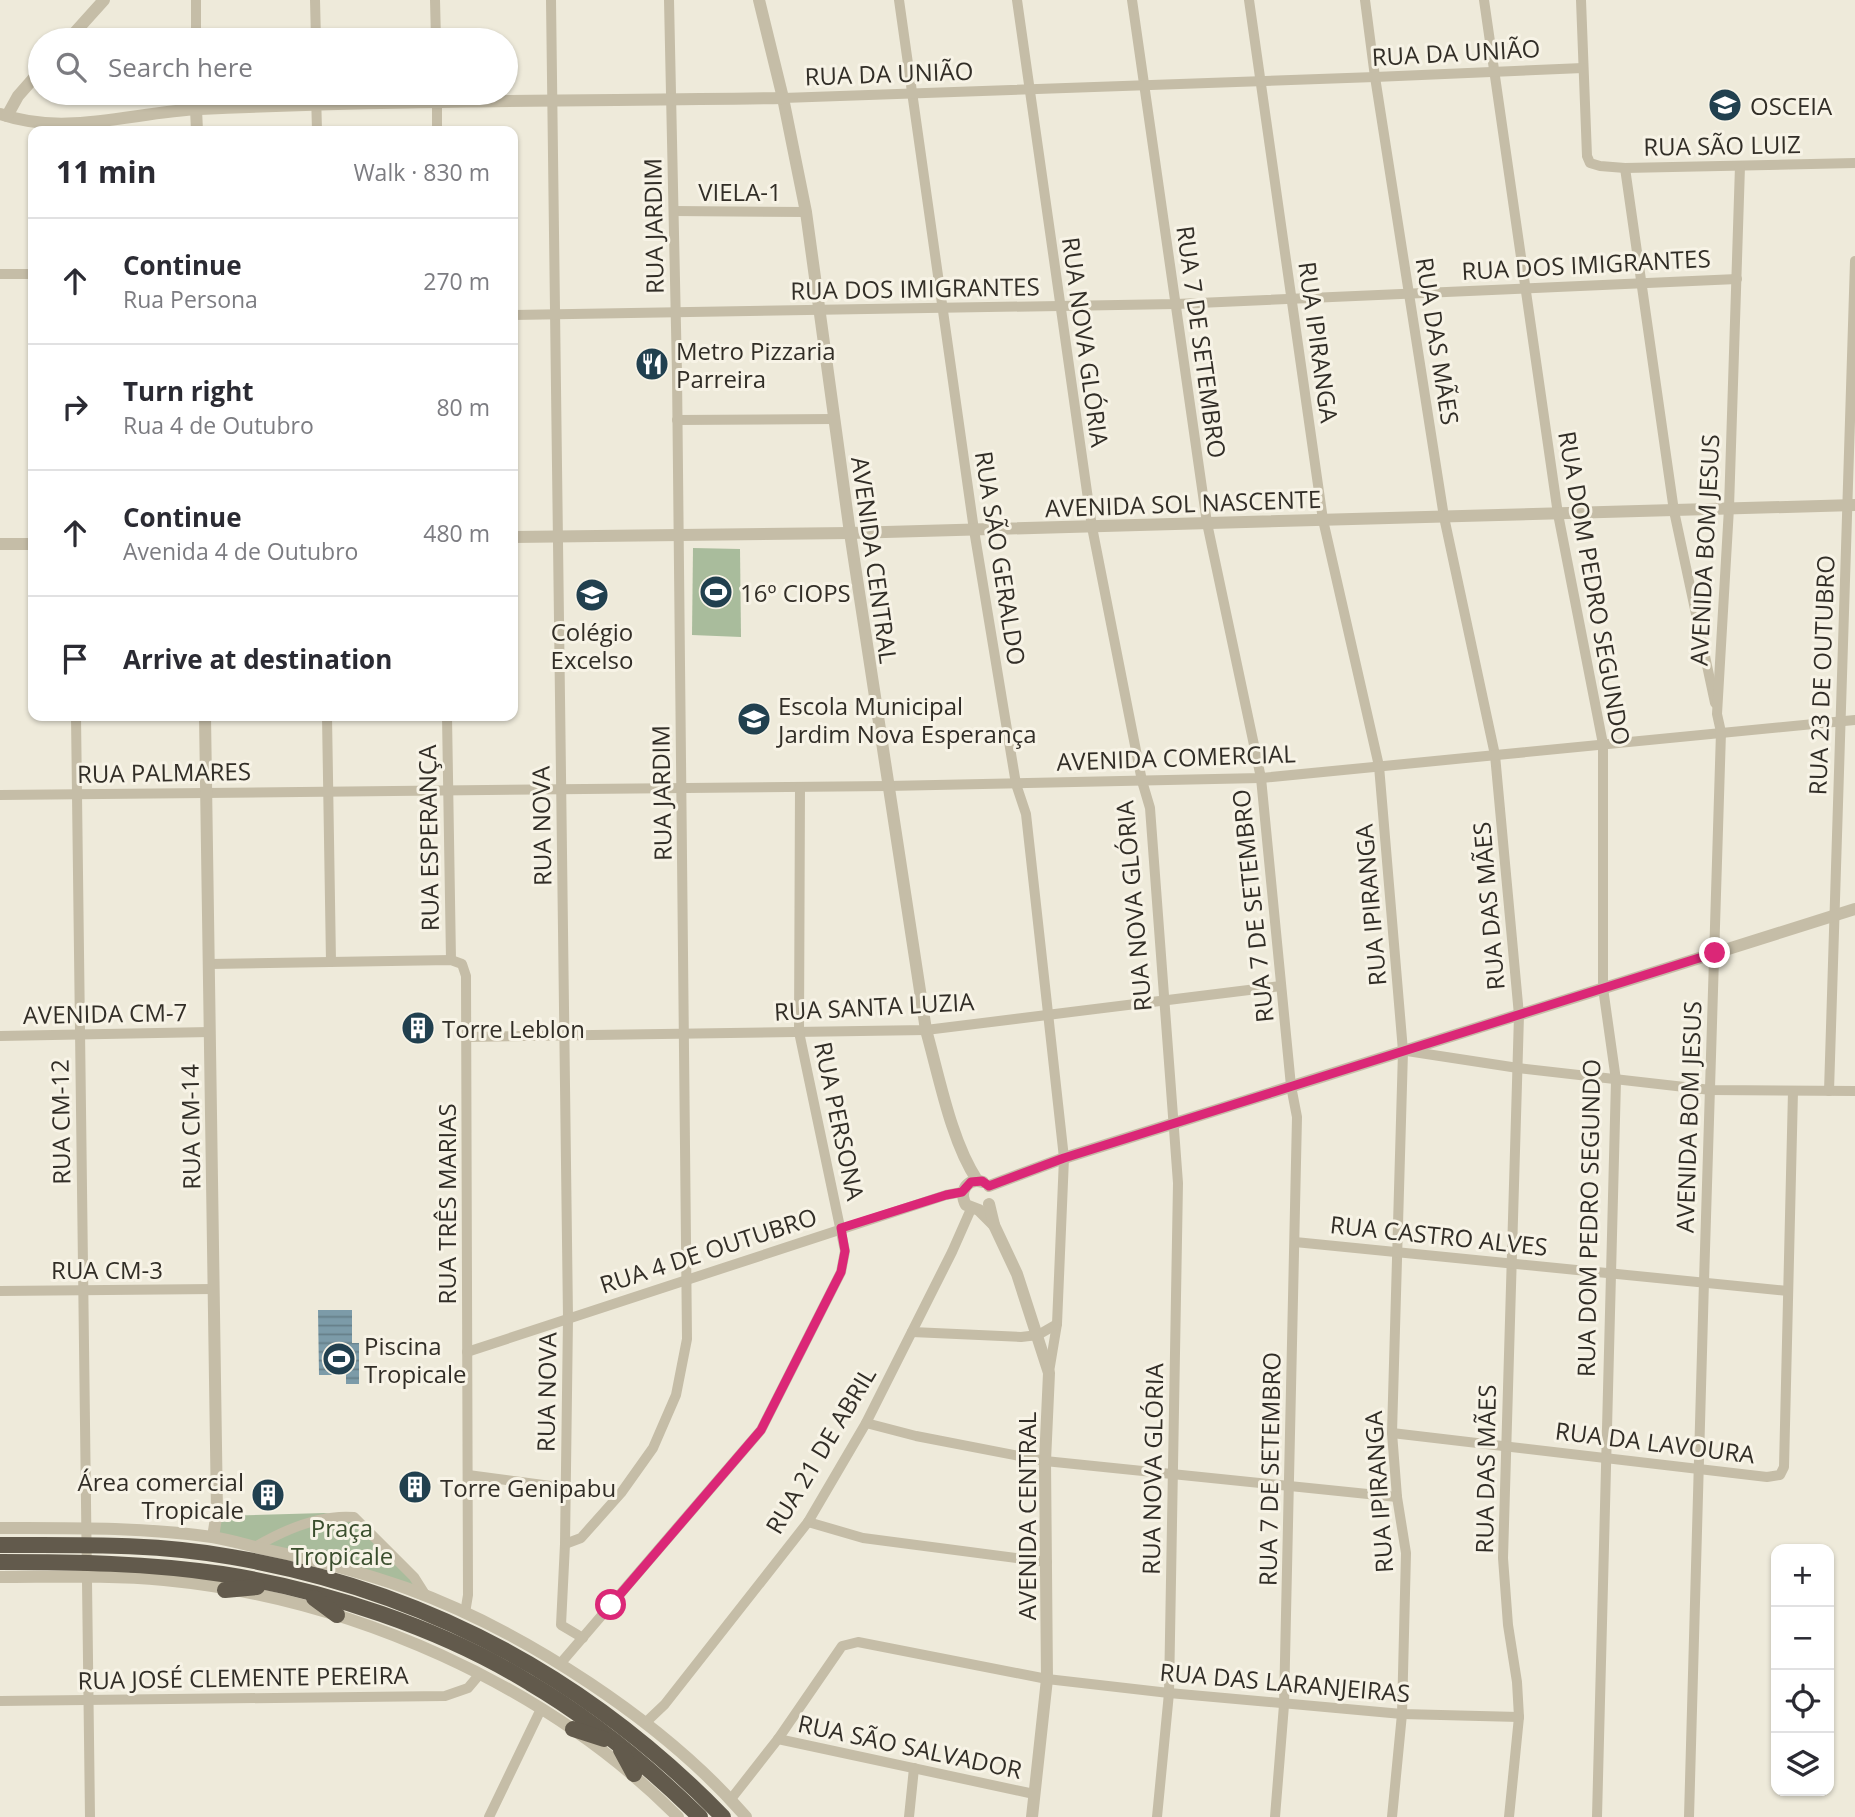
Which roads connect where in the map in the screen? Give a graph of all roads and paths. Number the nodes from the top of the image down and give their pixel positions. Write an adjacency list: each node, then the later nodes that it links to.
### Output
1 (196, 0): 16 (street)
2 (315, 0): 17 (street)
3 (435, 0): 18 (street)
4 (551, 0): 30 (street, RUA NOVA)
5 (669, 0): 28 (street, RUA JARDIM)
6 (759, 0): 27 (street, AVENIDA CENTRAL)
7 (899, 0): 26 (street, RUA SÃO GERALDO)
8 (1017, 0): 25 (street, RUA NOVA GLÓRIA)
9 (1132, 0): 24 (street, RUA 7 DE SETEMBRO)
10 (1249, 0): 22 (street, RUA IPIRANGA)
11 (1365, 0): 21 (street, RUA DAS MÃES)
12 (1484, 0): 20 (street, RUA DOM PEDRO SEGUNDO)
13 (1581, 0): 19 (street)
14 (99, 2): 15 (street)
15 (78, 28)
16 (196, 28)
17 (316, 28)
18 (436, 28)
19 (1583, 68): 20 (street, RUA DA UNIÃO); 44 (street, RUA SÃO LUIZ)
20 (1494, 72): 21 (street, RUA DA UNIÃO); 52 (street, RUA DOM PEDRO SEGUNDO)
21 (1375, 77): 22 (street, RUA DA UNIÃO); 53 (street, RUA DAS MÃES)
22 (1261, 81): 24 (street, RUA DA UNIÃO); 54 (street, RUA IPIRANGA)
23 (28, 85): 36 (street)
24 (1144, 85): 25 (street, RUA DA UNIÃO); 55 (street, RUA 7 DE SETEMBRO)
25 (1029, 89): 26 (street, RUA DA UNIÃO); 56 (street, RUA NOVA GLÓRIA)
26 (912, 93): 27 (street, RUA DA UNIÃO); 57 (street, RUA SÃO GERALDO)
27 (783, 98): 28 (street, RUA DA UNIÃO); 46 (street, AVENIDA CENTRAL)
28 (672, 100): 30 (street, RUA DA UNIÃO); 45 (street, RUA JARDIM)
29 (518, 101): 30 (street, RUA DA UNIÃO)
30 (553, 102): 60 (street, RUA NOVA)
31 (197, 105): 35 (street)
32 (245, 105): 35 (street, RUA DA UNIÃO)
33 (316, 105): 40 (street)
34 (437, 105): 41 (street)
35 (197, 109): 38 (street, RUA DA UNIÃO); 39 (street)
36 (3, 115): 37 (street, RUA DA UNIÃO)
37 (56, 126)
38 (82, 126)
39 (197, 126)
40 (317, 126)
41 (437, 126)
42 (1855, 163): 43 (street, RUA SÃO LUIZ)
43 (1740, 166): 44 (street, RUA SÃO LUIZ); 50 (street, AVENIDA BOM JESUS)
44 (1625, 168): 51 (street)
45 (674, 211): 46 (street, VIELA-1); 59 (street, RUA JARDIM)
46 (806, 212): 58 (street, AVENIDA CENTRAL)
47 (1855, 261): 64 (street, RUA 23 DE OUTUBRO)
48 (0, 274): 49 (street)
49 (28, 274)
50 (1737, 279): 51 (street, RUA DOS IMIGRANTES); 65 (street, AVENIDA BOM JESUS)
51 (1641, 283): 52 (street, RUA DOS IMIGRANTES); 66 (street)
52 (1525, 288): 53 (street, RUA DOS IMIGRANTES); 67 (street, RUA DOM PEDRO SEGUNDO)
53 (1409, 293): 54 (street, RUA DOS IMIGRANTES); 68 (street, RUA DAS MÃES)
54 (1292, 299): 55 (street, RUA DOS IMIGRANTES); 69 (street, RUA IPIRANGA)
55 (1176, 304): 56 (street, RUA DOS IMIGRANTES); 70 (street, RUA 7 DE SETEMBRO)
56 (1060, 306): 57 (street, RUA DOS IMIGRANTES); 71 (street, RUA NOVA GLÓRIA)
57 (942, 308): 58 (street, RUA DOS IMIGRANTES); 72 (street, RUA SÃO GERALDO)
58 (818, 310): 59 (street, RUA DOS IMIGRANTES); 62 (street, AVENIDA CENTRAL)
59 (675, 313): 60 (street, RUA DOS IMIGRANTES); 63 (street, RUA JARDIM)
60 (556, 314): 61 (street, RUA DOS IMIGRANTES); 74 (street, RUA NOVA)
61 (518, 315)
62 (833, 419): 63 (street); 73 (street, AVENIDA CENTRAL)
63 (677, 420): 75 (street, RUA JARDIM)
64 (1851, 505): 65 (street, AVENIDA SOL NASCENTE); 87 (street, RUA 23 DE OUTUBRO)
65 (1729, 508): 66 (street, AVENIDA SOL NASCENTE); 79 (street, AVENIDA BOM JESUS)
66 (1674, 511): 67 (street, AVENIDA SOL NASCENTE); 80 (street)
67 (1558, 514): 68 (street, AVENIDA SOL NASCENTE); 89 (street, RUA DOM PEDRO SEGUNDO)
68 (1444, 517): 69 (street, AVENIDA SOL NASCENTE); 90 (street, RUA DAS MÃES)
69 (1323, 520): 70 (street, AVENIDA SOL NASCENTE); 91 (street, RUA IPIRANGA)
70 (1207, 523): 71 (street, AVENIDA SOL NASCENTE); 92 (street, RUA 7 DE SETEMBRO)
71 (1092, 527): 72 (street, AVENIDA SOL NASCENTE); 93 (street, RUA NOVA GLÓRIA)
72 (974, 530): 73 (street, AVENIDA SOL NASCENTE); 94 (street, RUA SÃO GERALDO)
73 (850, 534): 75 (street, AVENIDA SOL NASCENTE); 95 (street, AVENIDA CENTRAL)
74 (558, 536): 75 (street, AVENIDA SOL NASCENTE); 76 (street, AVENIDA SOL NASCENTE); 98 (street, RUA NOVA)
75 (679, 536): 97 (street, RUA JARDIM)
76 (518, 537)
77 (0, 544): 78 (street)
78 (28, 544)
79 (1720, 655): 80 (street); 81 (street, AVENIDA BOM JESUS)
80 (1705, 659): 81 (street)
81 (1717, 714): 88 (street, AVENIDA BOM JESUS)
82 (1855, 720): 87 (street, AVENIDA COMERCIAL)
83 (76, 721): 102 (street, RUA CM-12)
84 (205, 721): 101 (street, RUA CM-14)
85 (327, 721): 100 (street)
86 (447, 721): 99 (street, RUA ESPERANÇA)
87 (1840, 721): 88 (street, AVENIDA COMERCIAL); 105 (street, RUA 23 DE OUTUBRO)
88 (1721, 732): 89 (street, AVENIDA COMERCIAL); 106 (street, AVENIDA BOM JESUS)
89 (1603, 744): 90 (street, AVENIDA COMERCIAL); 111 (street, RUA DOM PEDRO SEGUNDO)
90 (1495, 755): 91 (street, AVENIDA COMERCIAL); 114 (street, RUA DAS MÃES)
91 (1379, 766): 92 (street, AVENIDA COMERCIAL); 123 (street, RUA IPIRANGA)
92 (1261, 778): 93 (street, AVENIDA COMERCIAL); 110 (street, RUA 7 DE SETEMBRO)
93 (1142, 781): 94 (street, AVENIDA COMERCIAL); 112 (street, RUA NOVA GLÓRIA)
94 (1016, 784): 95 (street, AVENIDA COMERCIAL); 113 (street, RUA SÃO GERALDO)
95 (888, 786): 96 (street, AVENIDA COMERCIAL); 115 (street, AVENIDA CENTRAL)
96 (800, 787): 97 (street, AVENIDA COMERCIAL); 117 (street, RUA PERSONA)
97 (681, 788): 98 (street, AVENIDA COMERCIAL); 119 (street, RUA JARDIM)
98 (562, 789): 99 (street, AVENIDA COMERCIAL); 121 (street, RUA NOVA)
99 (448, 790): 100 (street, AVENIDA COMERCIAL); 107 (street, RUA ESPERANÇA)
100 (328, 792): 101 (street, RUA PALMARES); 108 (street)
101 (206, 793): 102 (street, RUA PALMARES); 109 (street, RUA CM-14)
102 (77, 794): 103 (street, RUA PALMARES); 118 (street, RUA CM-12)
103 (0, 795)
104 (1855, 909): 105 (street)
105 (1834, 915): 106 (street); 129 (street, RUA 23 DE OUTUBRO)
106 (1715, 953): 111 (street); 127 (street, AVENIDA BOM JESUS)
107 (451, 960): 108 (street); 122 (street, RUA TRÊS MARIAS)
108 (331, 962): 109 (street)
109 (209, 964): 116 (street, RUA CM-14)
110 (1281, 986): 112 (street, RUA SANTA LUZIA); 126 (street, RUA 7 DE SETEMBRO)
111 (1603, 988): 114 (street); 125 (street, RUA DOM PEDRO SEGUNDO)
112 (1163, 1000): 113 (street, RUA SANTA LUZIA); 131 (street, RUA NOVA GLÓRIA)
113 (1046, 1015): 115 (street, RUA SANTA LUZIA); 132 (street, RUA SÃO GERALDO)
114 (1519, 1015): 123 (street); 124 (street, RUA DAS MÃES)
115 (926, 1030): 117 (street, RUA SANTA LUZIA); 133 (street, AVENIDA CENTRAL)
116 (210, 1032): 118 (street, AVENIDA CM-7); 142 (street, RUA CM-14)
117 (799, 1032): 119 (street, RUA SANTA LUZIA); 135 (street, RUA PERSONA)
118 (80, 1034): 120 (street, AVENIDA CM-7); 143 (street, RUA CM-12)
119 (684, 1034): 121 (street, RUA SANTA LUZIA); 140 (street, RUA JARDIM)
120 (0, 1036)
121 (565, 1036): 122 (street, RUA SANTA LUZIA); 146 (street, RUA NOVA)
122 (466, 1037): 150 (street, RUA TRÊS MARIAS)
123 (1403, 1051): 124 (street); 126 (street); 137 (street, RUA IPIRANGA)
124 (1518, 1068): 125 (street); 138 (street, RUA DAS MÃES)
125 (1616, 1080): 127 (street); 139 (street, RUA DOM PEDRO SEGUNDO)
126 (1291, 1086): 131 (street); 136 (street, RUA 7 DE SETEMBRO)
127 (1711, 1090): 128 (street); 141 (street, AVENIDA BOM JESUS)
128 (1793, 1091): 129 (street); 145 (street, RUA DA LAVOURA)
129 (1829, 1091): 130 (street)
130 (1855, 1091)
131 (1175, 1123): 132 (street); 159 (street, RUA NOVA GLÓRIA)
132 (1064, 1158): 133 (street); 147 (street, RUA SÃO GERALDO)
133 (974, 1186): 134 (street); 134 (street, AVENIDA CENTRAL); 135 (street, RUA 4 DE OUTUBRO)
134 (980, 1208): 148 (street, RUA 21 DE ABRIL); 149 (street, AVENIDA CENTRAL)
135 (841, 1228): 140 (street, RUA 4 DE OUTUBRO); 181 (street, RUA PERSONA)
136 (1295, 1242): 137 (street, RUA CASTRO ALVES); 160 (street, RUA 7 DE SETEMBRO)
137 (1397, 1252): 138 (street, RUA CASTRO ALVES); 153 (street, RUA IPIRANGA)
138 (1512, 1263): 139 (street, RUA CASTRO ALVES); 154 (street, RUA DAS MÃES)
139 (1611, 1273): 141 (street, RUA CASTRO ALVES); 155 (street, RUA DOM PEDRO SEGUNDO)
140 (686, 1279): 146 (street, RUA 4 DE OUTUBRO); 167 (street, RUA JARDIM)
141 (1704, 1282): 145 (street, RUA CASTRO ALVES); 157 (street, AVENIDA BOM JESUS)
142 (214, 1289): 143 (street, RUA CM-3); 166 (street, RUA CM-14)
143 (83, 1290): 144 (street, RUA CM-3); 165 (street, RUA CM-12)
144 (0, 1291)
145 (1788, 1291): 157 (street, RUA DA LAVOURA)
146 (568, 1318): 150 (street, RUA 4 DE OUTUBRO); 161 (street, RUA NOVA)
147 (1057, 1324): 149 (street); 151 (street, RUA SÃO GERALDO)
148 (912, 1332): 149 (street); 152 (street, RUA 21 DE ABRIL)
149 (1038, 1335): 151 (street, AVENIDA CENTRAL)
150 (467, 1352): 158 (street, RUA TRÊS MARIAS)
151 (1049, 1373): 156 (street, AVENIDA CENTRAL)
152 (866, 1423): 156 (street); 163 (street, RUA 21 DE ABRIL)
153 (1392, 1433): 154 (street, RUA DA LAVOURA); 162 (street, RUA IPIRANGA)
154 (1507, 1446): 155 (street, RUA DA LAVOURA); 191 (street, RUA DAS MÃES)
155 (1605, 1457): 157 (street, RUA DA LAVOURA); 212 (street, RUA DOM PEDRO SEGUNDO)
156 (1045, 1461): 159 (street); 172 (street, AVENIDA CENTRAL)
157 (1697, 1468): 213 (street, AVENIDA BOM JESUS)
158 (468, 1475): 161 (street); 179 (street, RUA TRÊS MARIAS)
159 (1173, 1475): 160 (street); 185 (street, RUA NOVA GLÓRIA)
160 (1289, 1486): 162 (street); 188 (street, RUA 7 DE SETEMBRO)
161 (566, 1488): 167 (street, RUA NOVA)
162 (1397, 1497): 190 (street, RUA IPIRANGA)
163 (808, 1522): 172 (street); 192 (street, RUA 21 DE ABRIL)
164 (0, 1528): 165 (street)
165 (86, 1528): 166 (street); 169 (street, RUA CM-12)
166 (213, 1537): 170 (street)
167 (565, 1544): 181 (street, RUA NOVA)
168 (0, 1545): 169 (highway)
169 (87, 1545): 173 (street, RUA CM-12); 204 (highway)
170 (255, 1547): 178 (street); 178 (street)
171 (0, 1562): 173 (highway)
172 (1047, 1562): 184 (street, AVENIDA CENTRAL)
173 (87, 1570): 174 (street); 175 (highway); 176 (street); 186 (street, RUA CM-12)
174 (0, 1577)
175 (276, 1586): 176 (highway); 177 (highway)
176 (225, 1590): 180 (street)
177 (306, 1592): 180 (highway); 195 (highway)
178 (426, 1596): 179 (street)
179 (465, 1613): 182 (street)
180 (337, 1615): 183 (street)
181 (583, 1637): 182 (street, RUA PERSONA)
182 (560, 1664): 192 (street)
183 (479, 1675): 186 (street, RUA JOSÉ CLEMENTE PEREIRA); 189 (street)
184 (1047, 1679): 185 (street, RUA DAS LARANJEIRAS); 194 (street, RUA DAS LARANJEIRAS); 198 (street, AVENIDA CENTRAL)
185 (1170, 1693): 188 (street, RUA DAS LARANJEIRAS); 208 (street, RUA NOVA GLÓRIA)
186 (89, 1700): 187 (street, RUA JOSÉ CLEMENTE PEREIRA); 200 (street, RUA CM-12)
187 (0, 1702)
188 (1284, 1705): 190 (street, RUA DAS LARANJEIRAS); 209 (street, RUA 7 DE SETEMBRO)
189 (541, 1710): 193 (street); 201 (street)
190 (1402, 1714): 191 (street, RUA DAS LARANJEIRAS); 210 (street, RUA IPIRANGA)
191 (1519, 1717): 211 (street, RUA DAS MÃES)
192 (645, 1723): 199 (street)
193 (573, 1729): 195 (highway); 197 (street)
194 (778, 1739): 196 (street, RUA SÃO SALVADOR); 199 (street, RUA DAS LARANJEIRAS)
195 (617, 1742): 197 (highway); 203 (highway)
196 (914, 1768): 198 (street, RUA SÃO SALVADOR); 206 (street)
197 (634, 1774): 202 (street)
198 (1034, 1794): 207 (street, AVENIDA CENTRAL)
199 (731, 1799): 205 (street)
200 (90, 1817)
201 (489, 1817)
202 (678, 1817)
203 (700, 1817)
204 (723, 1817)
205 (746, 1817)
206 (909, 1817)
207 (1032, 1817)
208 (1157, 1817)
209 (1275, 1817)
210 (1392, 1817)
211 (1509, 1817)
212 (1597, 1817)
213 (1689, 1817)

